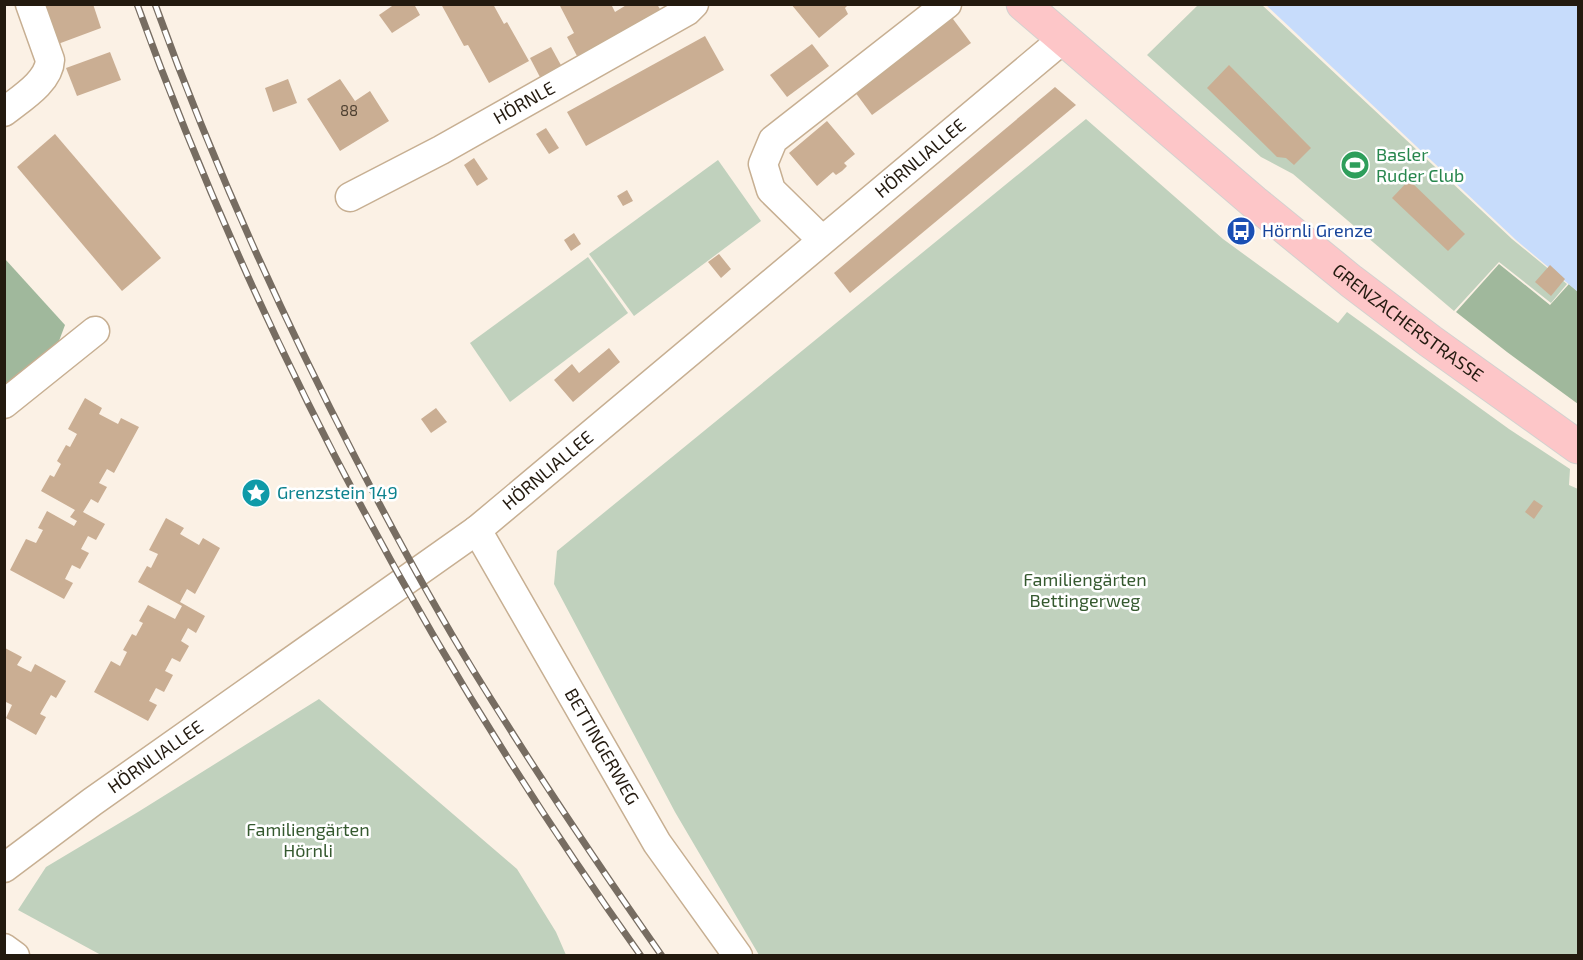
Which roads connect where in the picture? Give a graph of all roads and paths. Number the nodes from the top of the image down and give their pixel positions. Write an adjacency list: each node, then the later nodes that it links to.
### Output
1 (30, 4): 6 (street)
2 (694, 4): 7 (street, HÖRNLE)
3 (947, 4): 8 (street)
4 (1023, 4): 5 (main road, GRENZACHERSTRASSE)
5 (1063, 39): 8 (street, HÖRNLIALLEE); 11 (main road, GRENZACHERSTRASSE)
6 (4, 112)
7 (350, 198)
8 (822, 240): 12 (street, HÖRNLIALLEE)
9 (95, 331): 10 (street)
10 (4, 405)
11 (1578, 447)
12 (477, 530): 13 (street, HÖRNLIALLEE); 16 (street, BETTINGERWEG)
13 (4, 868)
14 (4, 948): 15 (street)
15 (15, 956)
16 (738, 956)

